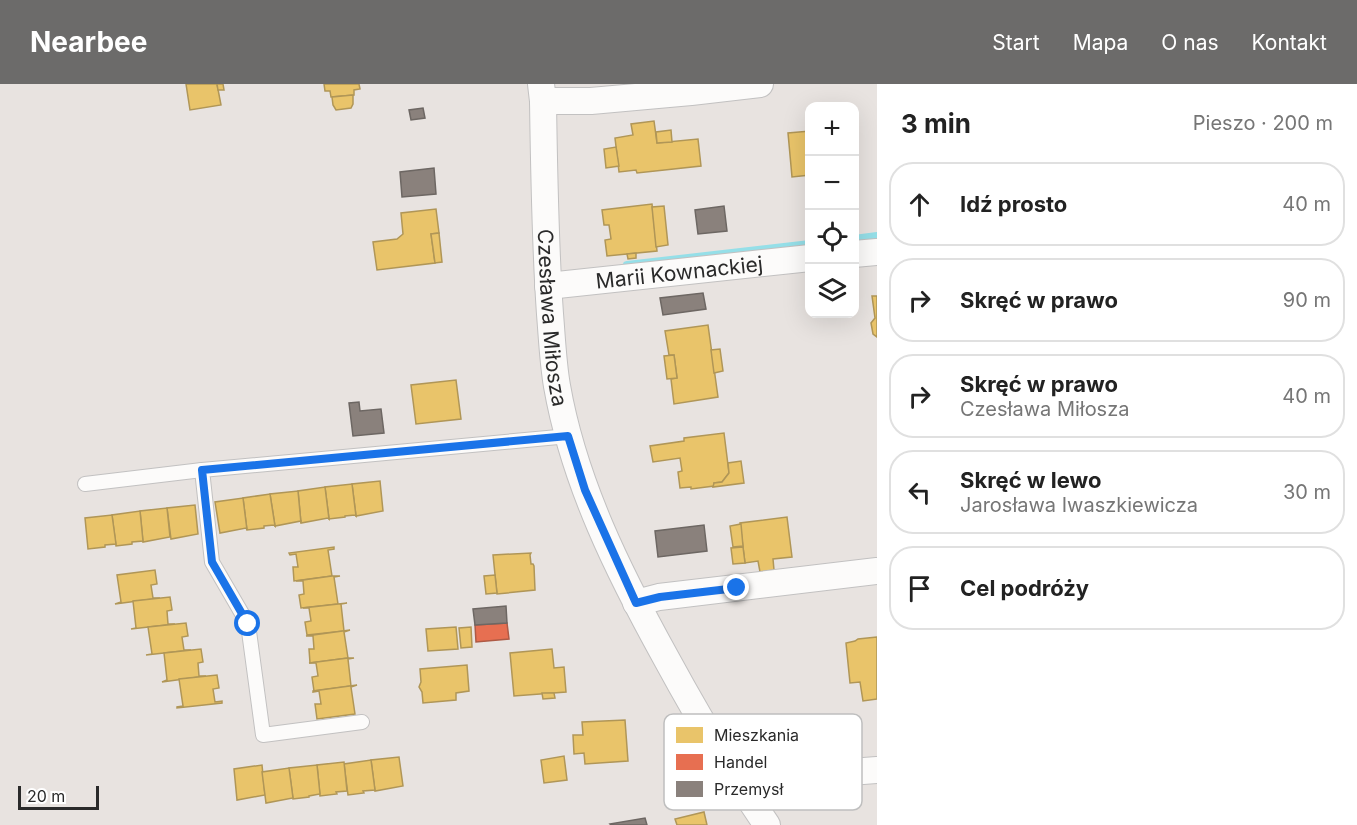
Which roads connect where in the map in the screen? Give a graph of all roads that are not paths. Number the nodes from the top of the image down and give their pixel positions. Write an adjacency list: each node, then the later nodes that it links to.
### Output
1 (760, 84): 2 (street)
2 (542, 93): 6 (street, Czesława Miłosza)
3 (877, 252): 4 (street)
4 (859, 254)
5 (805, 259): 6 (street, Marii Kownackiej)
6 (548, 286): 7 (street, Czesława Miłosza)
7 (568, 436): 8 (lane); 11 (street, Czesława Miłosza)
8 (202, 470): 9 (lane); 13 (lane)
9 (85, 484)
10 (877, 570): 11 (street)
11 (636, 603): 12 (street, Czesława Miłosza)
12 (697, 714)
13 (362, 722)
14 (877, 770): 15 (street)
15 (862, 771)
16 (756, 810): 17 (street, Czesława Miłosza)
17 (767, 825)

